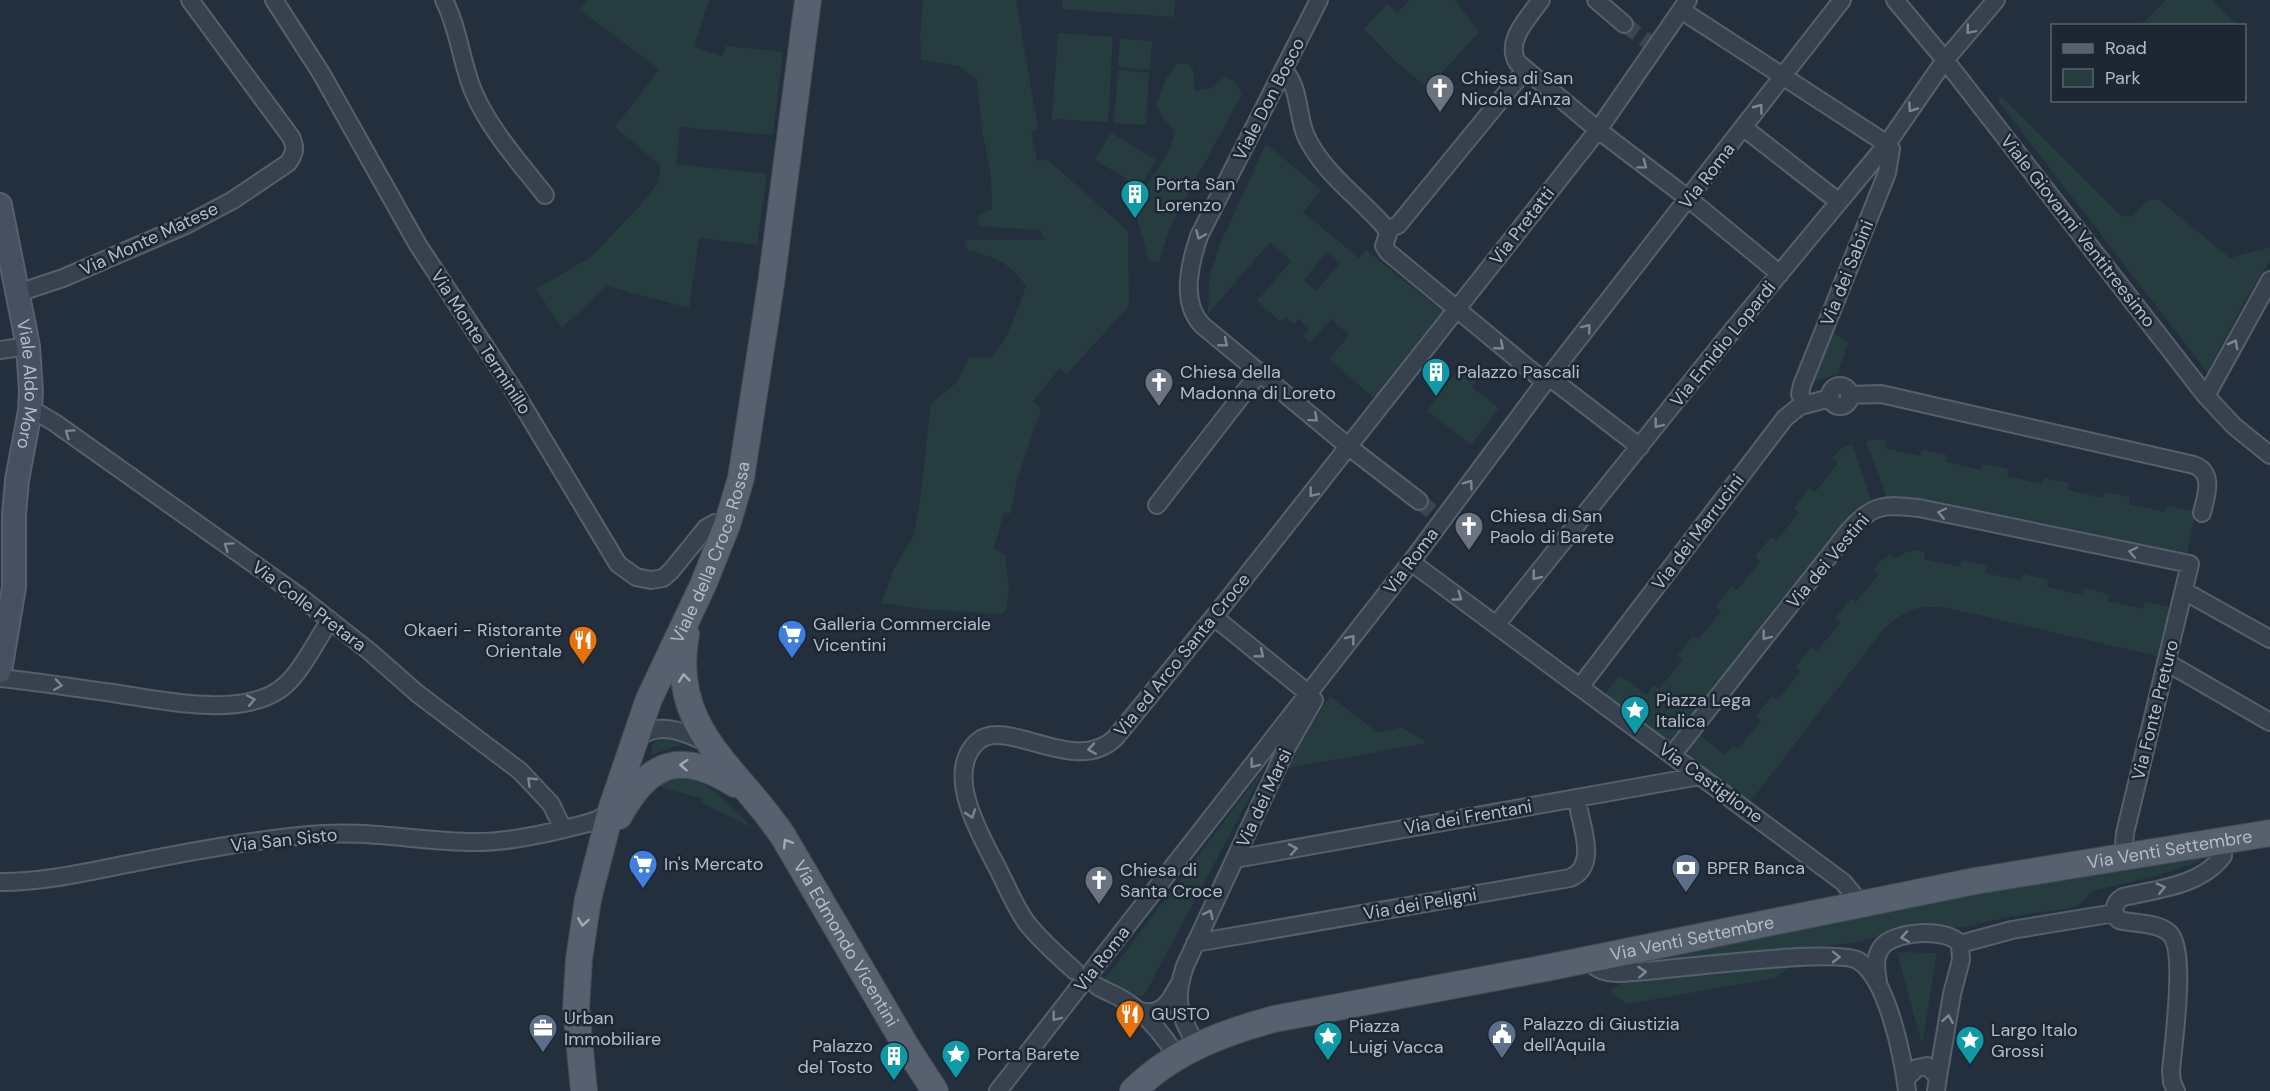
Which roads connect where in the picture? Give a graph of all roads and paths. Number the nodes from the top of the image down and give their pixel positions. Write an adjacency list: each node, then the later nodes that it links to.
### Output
1 (190, 0): 27 (street, Via Monte Matese)
2 (274, 0): 42 (street, Via Monte Terminillo)
3 (444, 0): 20 (street)
4 (808, 0): 42 (main road, Viale della Croce Rossa)
5 (1319, 0): 14 (street, Viale Don Bosco)
6 (1541, 0): 15 (street)
7 (1596, 0): 12 (street)
8 (1842, 0): 16 (street, Via Roma)
9 (1894, 0): 13 (street, Viale Giovanni Ventitreesimo)
10 (1996, 0): 13 (street, Via Emidio Lopardi, one-way to 13)
11 (1685, 5): 16 (street); 18 (street, Via Pretatti)
12 (1624, 24)
13 (1945, 60): 19 (street, Via Emidio Lopardi, one-way to 19); 33 (street, Viale Giovanni Ventitreesimo)
14 (1283, 70): 24 (street); 31 (street, Viale Don Bosco, one-way to 31)
15 (1525, 70): 18 (street); 24 (street)
16 (1783, 76): 17 (street, Via Roma, one-way to 16); 19 (street)
17 (1744, 128): 21 (street, Via Roma); 22 (street)
18 (1598, 130): 21 (street, one-way to 21); 28 (street, Via Pretatti)
19 (1887, 144): 22 (street, Via Emidio Lopardi); 34 (street, Via dei Sabini)
20 (545, 195)
21 (1689, 199): 25 (street); 32 (street, Via Roma, one-way to 21)
22 (1839, 202): 25 (street, Via Emidio Lopardi)
23 (0, 208): 27 (street, Viale Aldo Moro)
24 (1387, 230): 28 (street)
25 (1780, 274): 37 (street, Via Emidio Lopardi, one-way to 37)
26 (2270, 280): 33 (street, one-way to 26)
27 (18, 293): 29 (street, Viale Aldo Moro)
28 (1456, 310): 32 (street, one-way to 32); 36 (street, Via Pretatti)
29 (28, 346): 30 (street); 35 (street, Viale Aldo Moro)
30 (0, 350)
31 (1260, 372): 36 (street, one-way to 36); 40 (street)
32 (1547, 379): 37 (street); 43 (street, Via Roma, one-way to 32)
33 (2206, 396): 38 (street, Viale Giovanni Ventitreesimo)
34 (1804, 404): 41 (street, Via dei Marrucini); 54 (street, Via dei Marrucini)
35 (30, 411): 48 (street, Via Colle Pretara, one-way to 35); 52 (street, Viale Aldo Moro)
36 (1349, 447): 39 (street); 47 (street, Via ed Arco Santa Croce, one-way to 47)
37 (1640, 447): 49 (street, Via Emidio Lopardi, one-way to 49)
38 (2270, 455)
39 (1419, 501)
40 (1157, 505)
41 (2202, 513)
42 (727, 525): 46 (main road, Viale della Croce Rossa)
43 (1411, 562): 49 (street, Via Castiglione, one-way to 49); 55 (street, Via Roma, one-way to 43)
44 (2190, 564): 45 (street, Via Fonte Preturo); 59 (street, Via dei Vestini, one-way to 59)
45 (2184, 591): 50 (street); 51 (street, Via Fonte Preturo)
46 (696, 602): 57 (main road, Viale della Croce Rossa); 58 (main road, Via Edmondo Vicentini, one-way to 46)
47 (1214, 617): 55 (street, one-way to 55); 76 (street, Via ed Arco Santa Croce, one-way to 76)
48 (330, 620): 53 (street, one-way to 48); 64 (street, Via Colle Pretara, one-way to 48)
49 (1496, 625): 54 (street, Via Castiglione)
50 (2270, 639)
51 (2166, 662): 56 (street); 68 (street, Via Fonte Preturo)
52 (0, 671)
53 (0, 678)
54 (1580, 687): 59 (street, Via Castiglione)
55 (1312, 689): 69 (street, Via dei Marsi); 86 (street, Via Roma, one-way to 86)
56 (2270, 722)
57 (634, 742): 58 (street, Via Edmondo Vicentini); 62 (main road, Viale della Croce Rossa)
58 (710, 745): 61 (main road, Via Edmondo Vicentini)
59 (1672, 755): 60 (street, Via Castiglione)
60 (1700, 776): 69 (street, Via dei Frentani, one-way to 60); 71 (street, Via Castiglione)
61 (754, 798): 67 (main road, Via Edmondo Vicentini, one-way to 67); 85 (main road, Via Edmondo Vicentini, one-way to 61)
62 (611, 810): 64 (street, Via San Sisto); 67 (main road, Viale della Croce Rossa)
63 (1579, 810): 73 (street, Via dei Peligni)
64 (566, 828): 67 (street, Via San Sisto); 70 (street, Via San Sisto)
65 (2270, 833): 66 (main road, Via Venti Settembre)
66 (2223, 840): 68 (main road, Via Venti Settembre); 72 (street, one-way to 66)
67 (598, 854): 84 (main road, Viale della Croce Rossa, one-way to 84)
68 (2123, 856): 71 (main road, Via Venti Settembre)
69 (1235, 859): 73 (street, Via dei Marsi, one-way to 69)
70 (0, 882)
71 (1857, 904): 75 (main road, Via Venti Settembre)
72 (2115, 913): 74 (street); 88 (street)
73 (1195, 943): 78 (street, Via dei Marsi)
74 (1960, 944): 77 (street, one-way to 77); 82 (street, one-way to 74)
75 (1589, 959): 77 (street, one-way to 77); 81 (main road, Via Venti Settembre)
76 (1075, 971)
77 (1878, 981): 83 (street)
78 (1180, 982): 80 (street); 81 (street, Via dei Marsi)
79 (1097, 986): 80 (street)
80 (1138, 1010): 81 (street)
81 (1187, 1052): 87 (main road, Via Venti Settembre)
82 (1937, 1084): 83 (street)
83 (1907, 1087)
84 (584, 1091)
85 (935, 1091)
86 (998, 1091)
87 (1133, 1091)
88 (2175, 1091)

